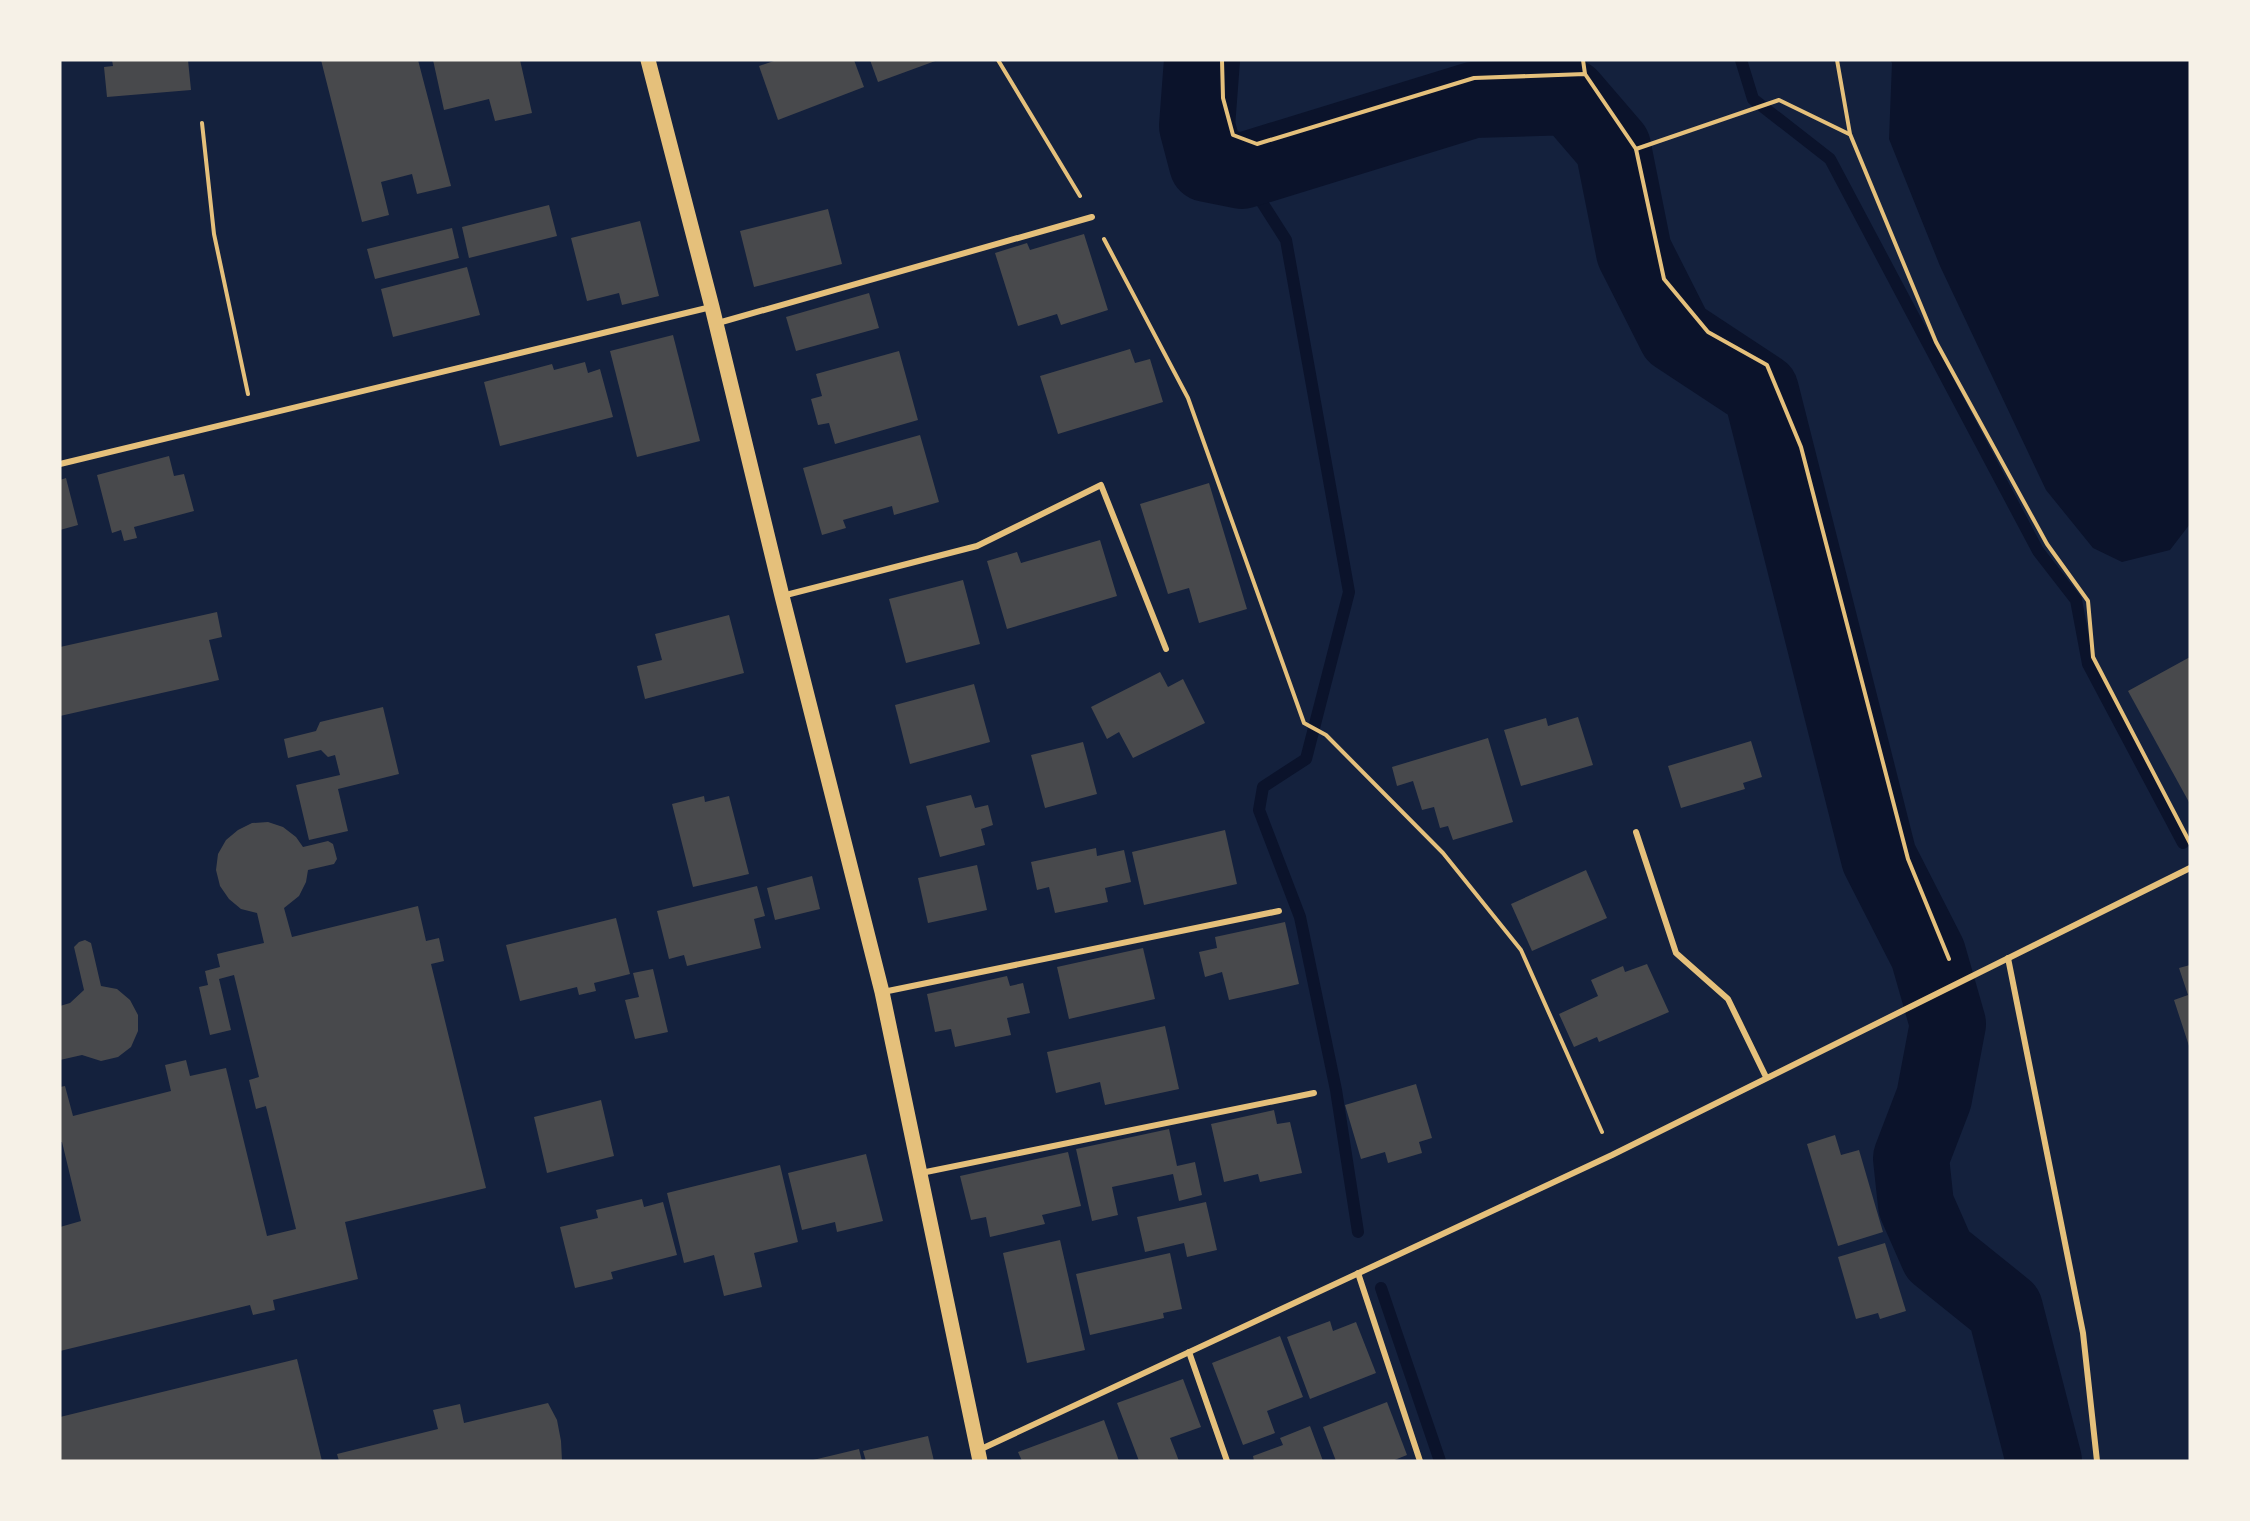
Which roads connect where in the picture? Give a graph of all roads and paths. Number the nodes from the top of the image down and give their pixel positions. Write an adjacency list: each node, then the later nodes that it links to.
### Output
1 (648, 60): 11 (main road)
2 (998, 60): 10 (path)
3 (1222, 60): 6 (path)
4 (1583, 60): 6 (path)
5 (1837, 60): 8 (path)
6 (1585, 74): 9 (path)
7 (202, 123): 13 (path)
8 (1850, 134): 9 (path); 18 (path)
9 (1636, 149): 22 (path)
10 (1092, 217): 12 (street); 26 (path)
11 (712, 307): 12 (main road); 13 (street)
12 (716, 323): 15 (main road)
13 (253, 418): 14 (street)
14 (60, 464)
15 (782, 596): 16 (street); 23 (main road)
16 (1166, 649)
17 (1635, 832): 24 (street)
18 (2190, 843)
19 (2190, 868): 21 (street)
20 (1279, 911): 23 (street)
21 (2008, 958): 22 (street); 33 (street)
22 (1972, 975): 24 (street)
23 (882, 992): 27 (main road)
24 (1766, 1077): 26 (street)
25 (1314, 1093): 27 (street)
26 (1612, 1155): 28 (street)
27 (920, 1173): 30 (main road)
28 (1358, 1273): 29 (street); 32 (street)
29 (1189, 1352): 30 (street); 31 (street)
30 (979, 1456)
31 (1227, 1461)
32 (1420, 1461)
33 (2097, 1461)

